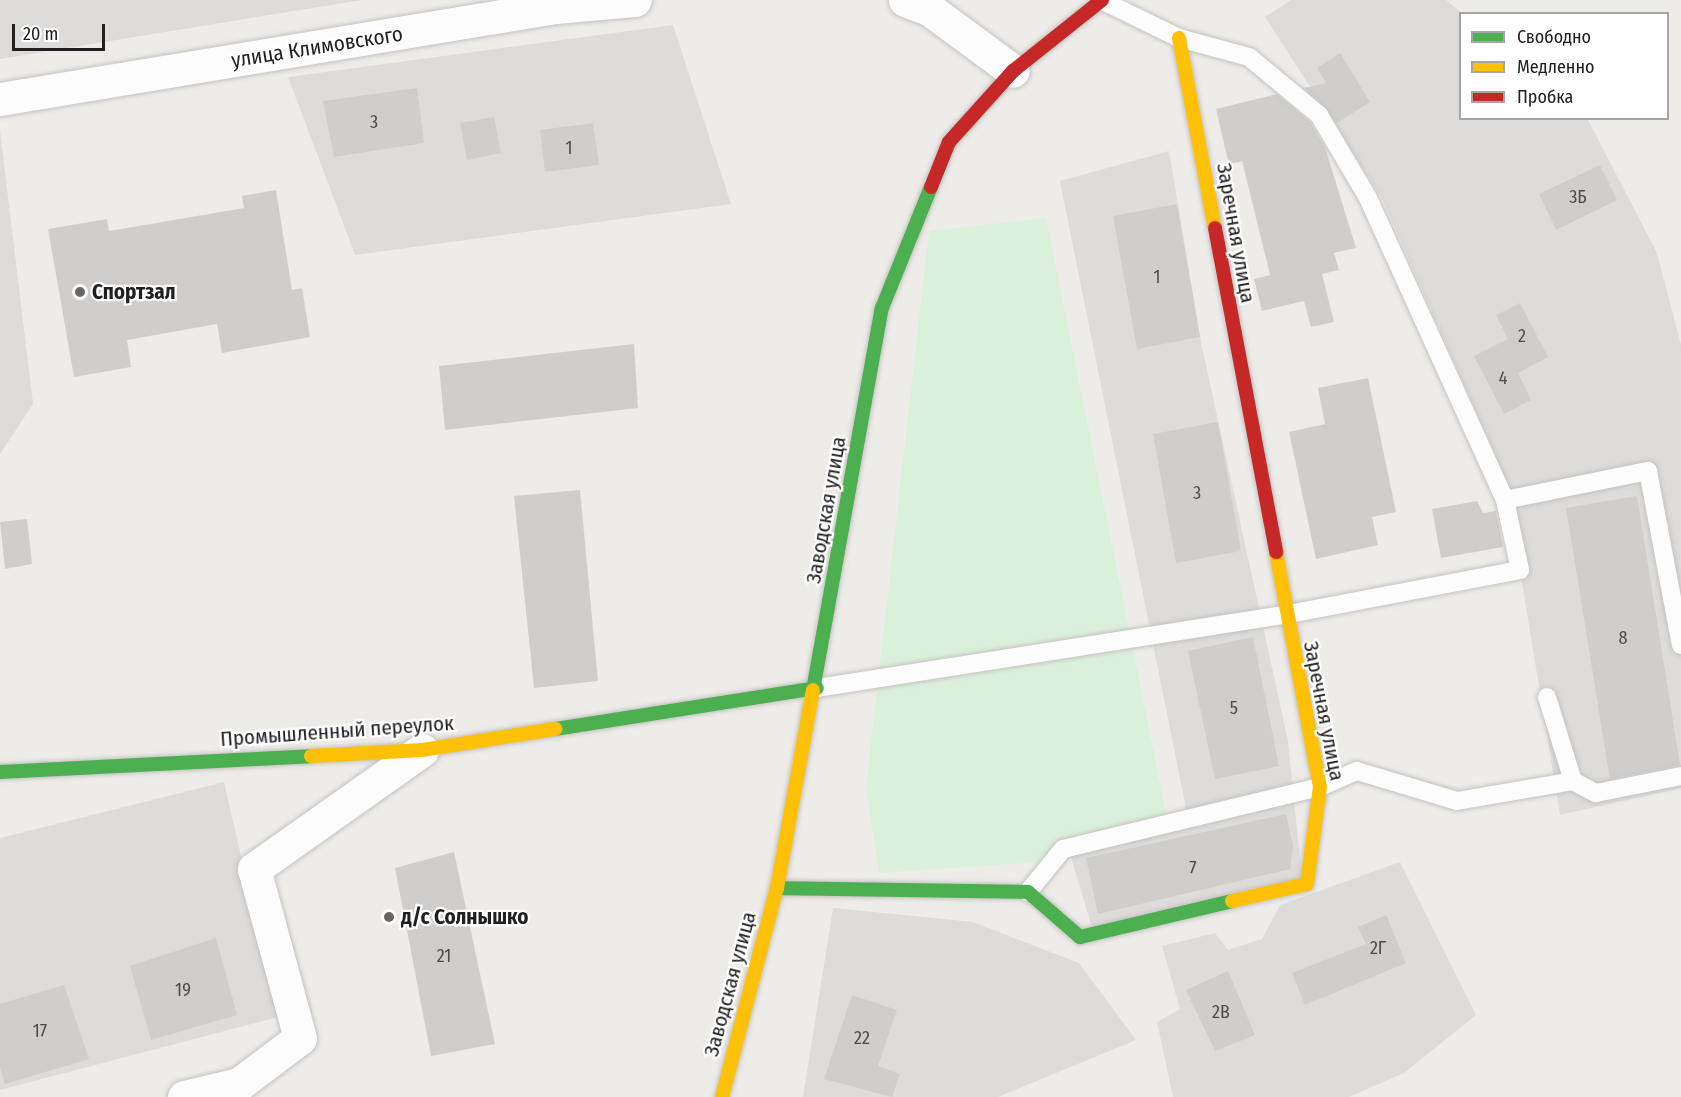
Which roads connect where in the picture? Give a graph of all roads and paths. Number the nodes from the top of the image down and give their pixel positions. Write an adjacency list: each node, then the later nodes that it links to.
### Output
1 (635, 0): 6 (street, улица Климовского)
2 (905, 0): 5 (street)
3 (1102, 0): 4 (lane); 5 (street, Заводская улица)
4 (1179, 38): 7 (lane); 8 (street, Заречная улица)
5 (1013, 71): 10 (street, Заводская улица)
6 (0, 99)
7 (1505, 500): 8 (lane); 9 (lane)
8 (1284, 615): 10 (lane); 16 (street, Заречная улица)
9 (1681, 645)
10 (817, 688): 12 (street, Промышленный переулок); 17 (street, Заводская улица)
11 (1547, 697): 15 (lane)
12 (422, 750): 13 (street, Промышленный переулок); 19 (street)
13 (0, 772)
14 (1681, 776): 15 (lane)
15 (1573, 782): 16 (lane)
16 (1320, 787): 18 (lane); 18 (street, Заречная улица)
17 (777, 888): 18 (street); 20 (street, Заводская улица)
18 (1028, 892)
19 (184, 1097)
20 (722, 1097)

